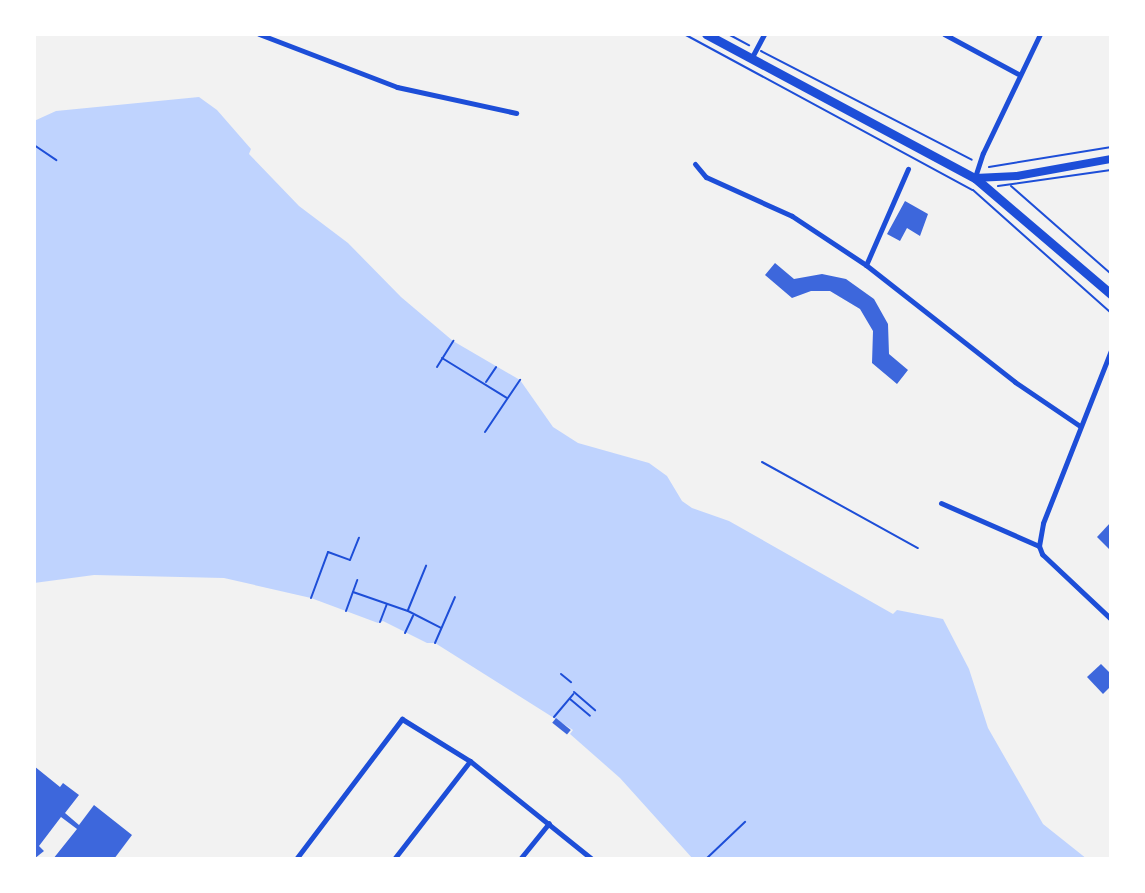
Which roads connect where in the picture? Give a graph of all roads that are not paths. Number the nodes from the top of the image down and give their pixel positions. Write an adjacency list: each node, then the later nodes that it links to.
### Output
1 (259, 34): 8 (street)
2 (706, 34): 6 (main road)
3 (764, 34): 6 (street)
4 (944, 34): 7 (street)
5 (1040, 34): 7 (street)
6 (754, 54): 12 (main road)
7 (1020, 75): 12 (street)
8 (516, 113)
9 (1111, 159): 12 (main road)
10 (695, 164): 13 (street)
11 (908, 169): 13 (street)
12 (975, 178): 14 (main road)
13 (866, 265): 16 (street)
14 (1111, 294)
15 (1111, 350): 16 (street)
16 (1080, 426): 18 (street)
17 (941, 503): 18 (street)
18 (1039, 546): 19 (street)
19 (1111, 619)
20 (470, 761): 21 (street); 22 (street); 23 (street)
21 (549, 823): 24 (street); 25 (street)
22 (296, 859)
23 (394, 859)
24 (520, 859)
25 (592, 859)

